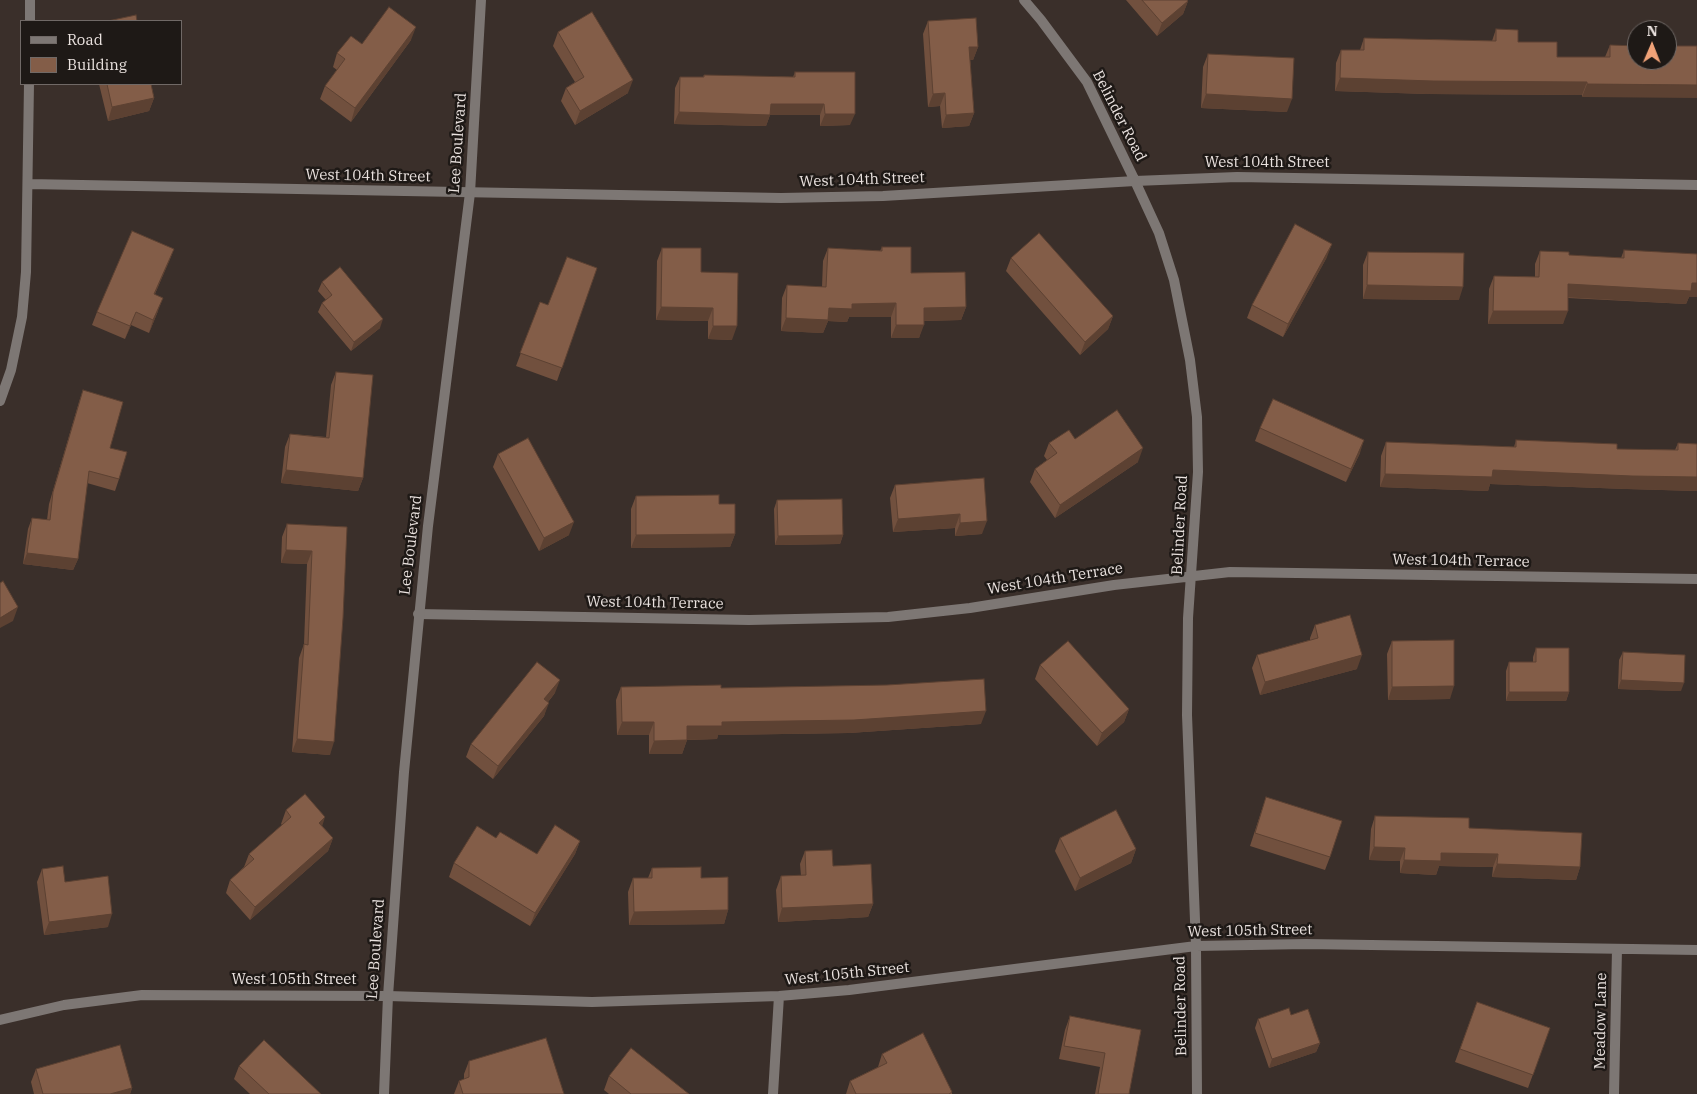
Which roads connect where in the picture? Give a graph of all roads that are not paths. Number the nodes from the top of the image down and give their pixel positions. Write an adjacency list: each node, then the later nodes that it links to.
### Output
1 (30, 0): 4 (street)
2 (481, 0): 9 (street, Lee Boulevard)
3 (1024, 0): 6 (street, Belinder Road)
4 (30, 20)
5 (30, 85): 7 (street)
6 (1135, 181): 8 (street, West 104th Street); 9 (street, West 104th Street); 11 (street, Belinder Road)
7 (28, 184): 9 (street, West 104th Street); 10 (street)
8 (1697, 184)
9 (470, 193): 13 (street, Lee Boulevard)
10 (0, 401)
11 (1192, 576): 12 (street, West 104th Terrace); 13 (street, West 104th Terrace); 14 (street, Belinder Road)
12 (1697, 579)
13 (418, 614): 17 (street, Lee Boulevard)
14 (1196, 946): 15 (street, West 105th Street); 18 (street, West 105th Street); 22 (street, Belinder Road)
15 (1617, 949): 16 (street, West 105th Street); 23 (street, Meadow Lane)
16 (1697, 950)
17 (388, 996): 18 (street, West 105th Street); 19 (street, West 105th Street); 20 (street, Lee Boulevard)
18 (779, 996): 21 (street)
19 (0, 1020)
20 (384, 1094)
21 (773, 1094)
22 (1197, 1094)
23 (1614, 1094)

